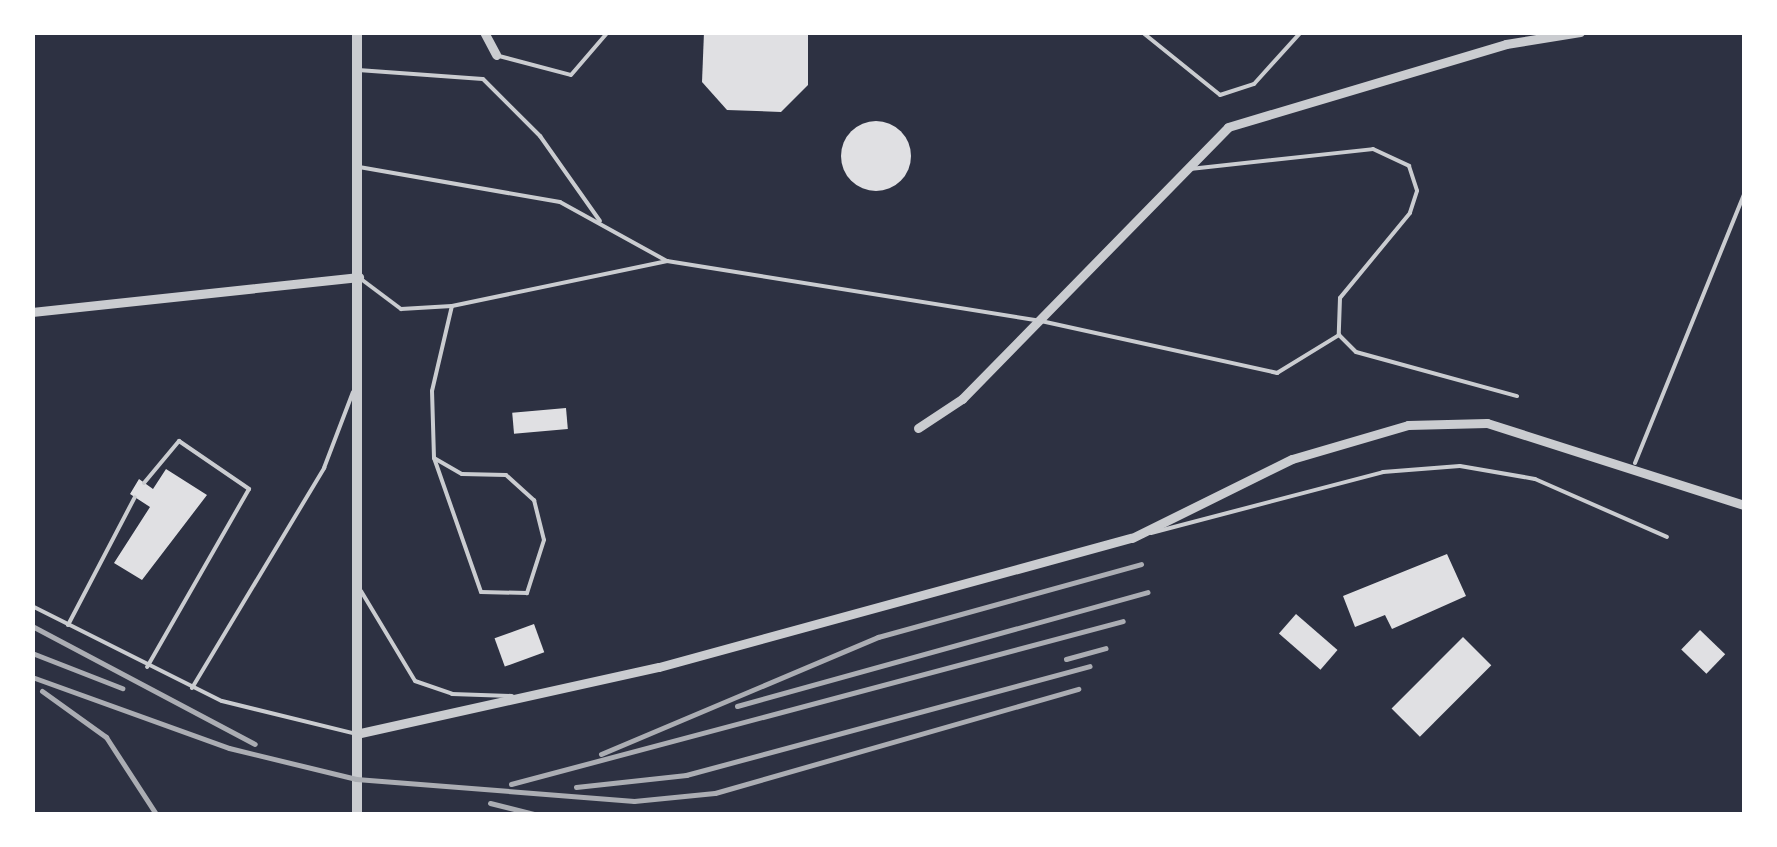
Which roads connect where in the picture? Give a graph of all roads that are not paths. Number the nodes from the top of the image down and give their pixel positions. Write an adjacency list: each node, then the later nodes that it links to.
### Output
1 (356, 32): 8 (street)
2 (484, 32): 7 (street)
3 (608, 32): 7 (lane)
4 (1142, 32): 5 (lane)
5 (1301, 32)
6 (1580, 32): 10 (street)
7 (496, 55)
8 (356, 70): 9 (street); 12 (lane)
9 (358, 167): 12 (lane); 14 (street)
10 (1185, 169): 17 (street); 18 (lane)
11 (1744, 194): 23 (lane)
12 (602, 225): 13 (lane)
13 (667, 261): 15 (lane); 17 (lane)
14 (359, 277): 15 (lane); 16 (street); 19 (street)
15 (452, 306): 22 (lane)
16 (32, 312)
17 (1041, 322): 18 (lane); 21 (street)
18 (1338, 335): 20 (lane)
19 (358, 378): 29 (street); 33 (lane)
20 (1517, 396)
21 (918, 428)
22 (434, 458): 22 (lane)
23 (1635, 463): 26 (street); 27 (street)
24 (144, 483): 32 (lane)
25 (135, 497): 31 (lane)
26 (1744, 504)
27 (1132, 538): 28 (lane); 34 (street)
28 (1667, 538)
29 (357, 582): 34 (lane); 35 (street)
30 (32, 606): 31 (lane)
31 (68, 624): 32 (lane)
32 (147, 667): 33 (lane)
33 (192, 688): 35 (lane)
34 (527, 696): 35 (street)
35 (356, 734): 36 (street)
36 (357, 814)

